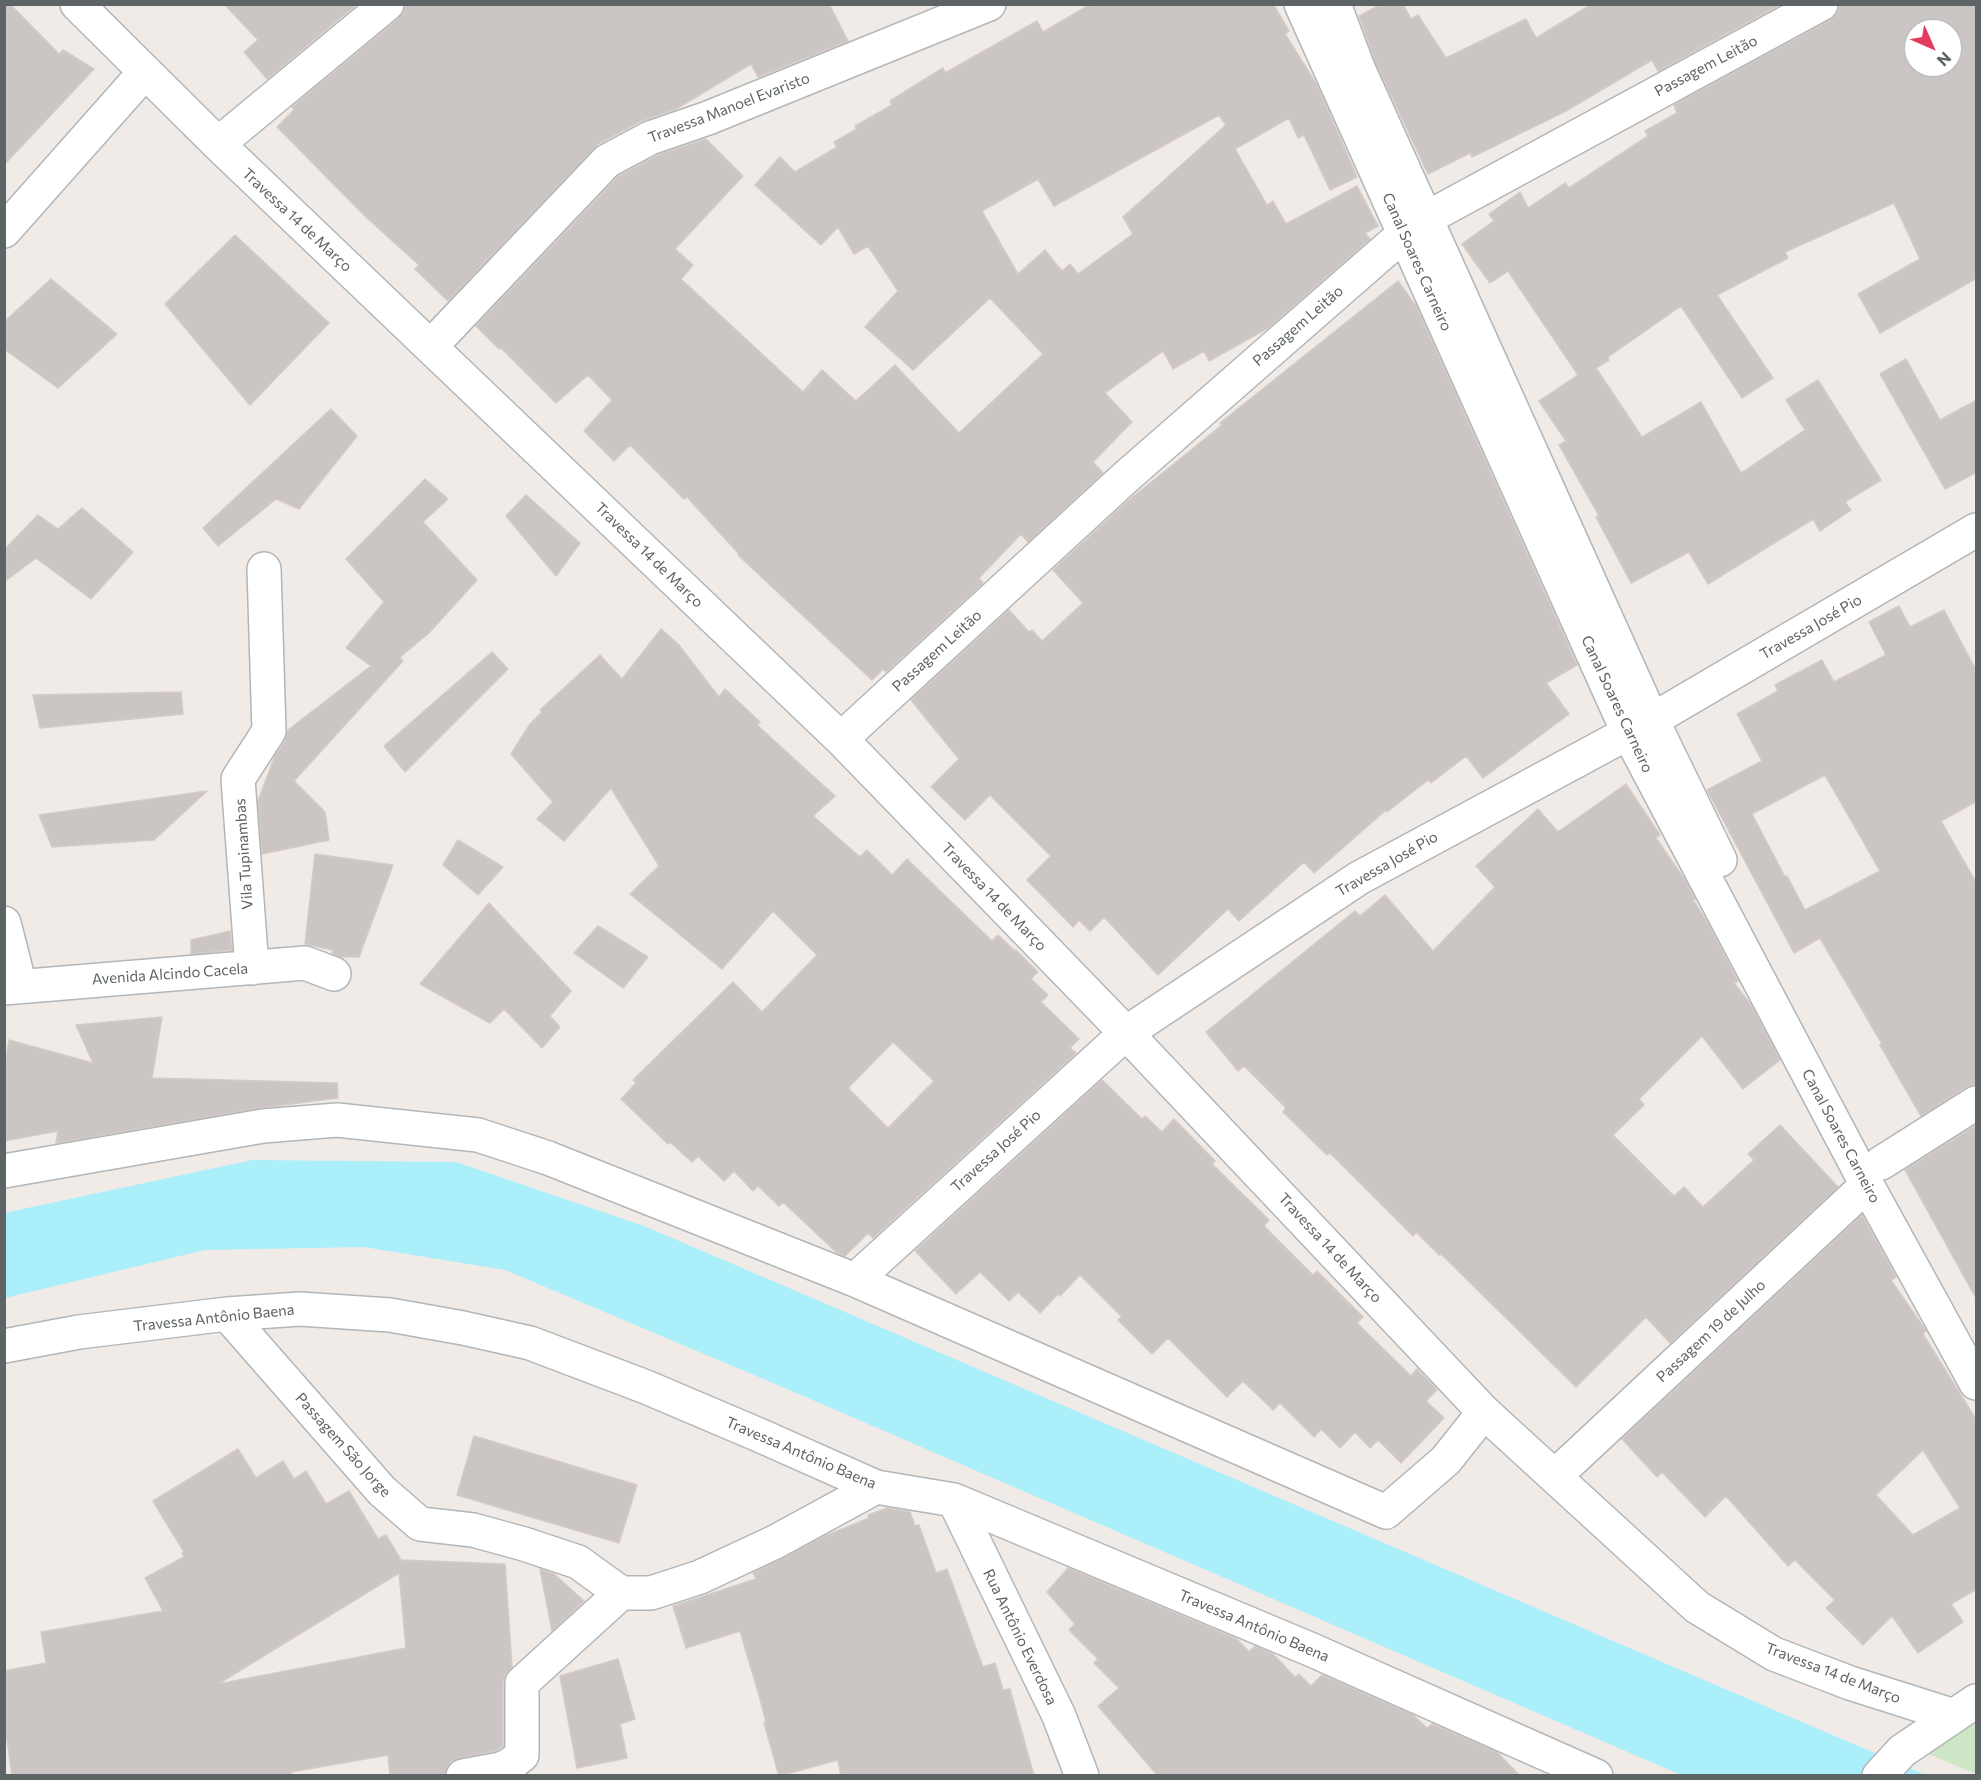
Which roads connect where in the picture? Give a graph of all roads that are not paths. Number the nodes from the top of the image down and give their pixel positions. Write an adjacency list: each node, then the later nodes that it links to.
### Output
1 (77, 4): 7 (street, Travessa 14 de Março)
2 (387, 4): 8 (street)
3 (988, 4): 11 (street, Travessa Manoel Evaristo)
4 (1301, 4): 9 (street, Canal Soares Carneiro)
5 (1334, 4): 9 (street, Canal Soares Carneiro)
6 (1821, 4): 9 (street, Passagem Leitão)
7 (145, 72): 8 (street, Travessa 14 de Março); 10 (street)
8 (218, 144): 11 (street, Travessa 14 de Março)
9 (1415, 226): 14 (street, Canal Soares Carneiro); 15 (street, Passagem Leitão)
10 (4, 231)
11 (431, 346): 15 (street, Travessa 14 de Março)
12 (1977, 530): 14 (street, Travessa José Pio)
13 (264, 569): 17 (street, Vila Tupinambas)
14 (1640, 726): 20 (street, Travessa José Pio); 23 (street, Canal Soares Carneiro)
15 (841, 739): 20 (street, Travessa 14 de Março)
16 (4, 923): 19 (street)
17 (252, 968): 18 (street, Avenida Alcindo Cacela); 19 (street, Avenida Alcindo Cacela)
18 (334, 974)
19 (12, 987)
20 (1126, 1033): 24 (street, Travessa José Pio); 29 (street, Travessa 14 de Março)
21 (1977, 1103): 23 (street, Passagem 19 de Julho)
22 (4, 1171): 24 (street)
23 (1874, 1174): 26 (street, Canal Soares Carneiro); 28 (street, Canal Soares Carneiro); 30 (street, Passagem 19 de Julho)
24 (855, 1280): 29 (street)
25 (227, 1314): 27 (street, Travessa Antônio Baena); 31 (street, Travessa Antônio Baena); 33 (street, Passagem São Jorge)
26 (1977, 1337)
27 (4, 1346)
28 (1977, 1383)
29 (1484, 1412): 30 (street, Travessa 14 de Março)
30 (1555, 1476): 34 (street, Travessa 14 de Março)
31 (876, 1487): 32 (street, Travessa Antônio Baena); 33 (street)
32 (954, 1500): 36 (street, Rua Antônio Everdosa); 37 (street, Travessa Antônio Baena)
33 (621, 1593): 35 (street)
34 (1965, 1708): 38 (street)
35 (463, 1776)
36 (1082, 1776)
37 (1596, 1776)
38 (1879, 1776)

